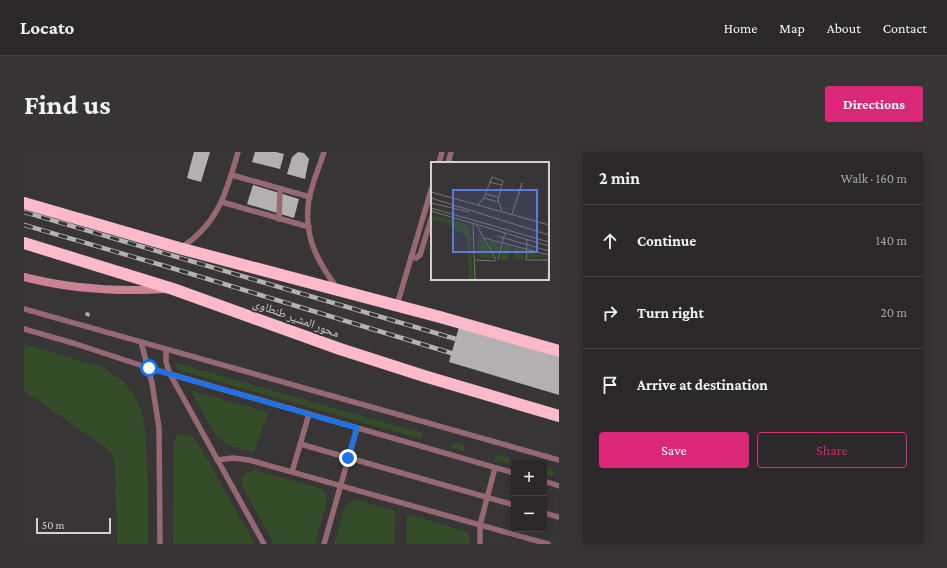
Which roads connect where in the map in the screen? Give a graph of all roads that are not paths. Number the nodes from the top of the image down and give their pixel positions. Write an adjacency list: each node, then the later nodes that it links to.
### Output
1 (238, 152): 7 (lane)
2 (324, 152): 10 (lane)
3 (442, 152): 5 (lane)
4 (451, 152): 6 (lane)
5 (439, 162)
6 (448, 162)
7 (232, 175): 8 (lane); 11 (lane)
8 (280, 189): 10 (lane); 13 (lane)
9 (431, 190): 18 (lane)
10 (310, 198): 15 (lane)
11 (222, 202): 13 (lane); 17 (lane)
12 (24, 203): 17 (highway)
13 (280, 219): 15 (lane)
14 (431, 219): 18 (lane)
15 (309, 227): 21 (lane)
16 (24, 244): 20 (highway, محور المشير طنطاوى)
17 (179, 248): 21 (highway)
18 (411, 257): 22 (lane)
19 (24, 277): 20 (street)
20 (173, 288): 31 (highway, محور المشير طنطاوى)
21 (339, 289): 22 (highway)
22 (397, 305): 27 (highway)
23 (24, 308): 25 (lane)
24 (24, 329): 28 (lane)
25 (141, 342): 26 (lane); 28 (lane)
26 (166, 349): 29 (lane); 36 (lane)
27 (559, 351)
28 (149, 368): 29 (lane); 48 (lane)
29 (170, 374): 30 (lane); 35 (lane)
30 (309, 414): 32 (lane); 33 (lane)
31 (559, 416)
32 (357, 428): 34 (lane); 37 (lane)
33 (300, 444): 34 (lane); 38 (lane)
34 (348, 458): 41 (lane); 43 (lane)
35 (217, 460): 38 (lane); 49 (lane)
36 (559, 460)
37 (496, 468): 39 (lane); 43 (lane)
38 (292, 472): 41 (lane)
39 (511, 472)
40 (547, 482): 42 (lane)
41 (340, 485): 47 (lane); 50 (lane)
42 (559, 486)
43 (488, 497): 44 (lane); 47 (lane)
44 (511, 504)
45 (547, 514): 46 (lane)
46 (559, 517)
47 (480, 525): 51 (lane); 52 (lane)
48 (160, 544)
49 (264, 544)
50 (324, 544)
51 (480, 544)
52 (548, 544)

